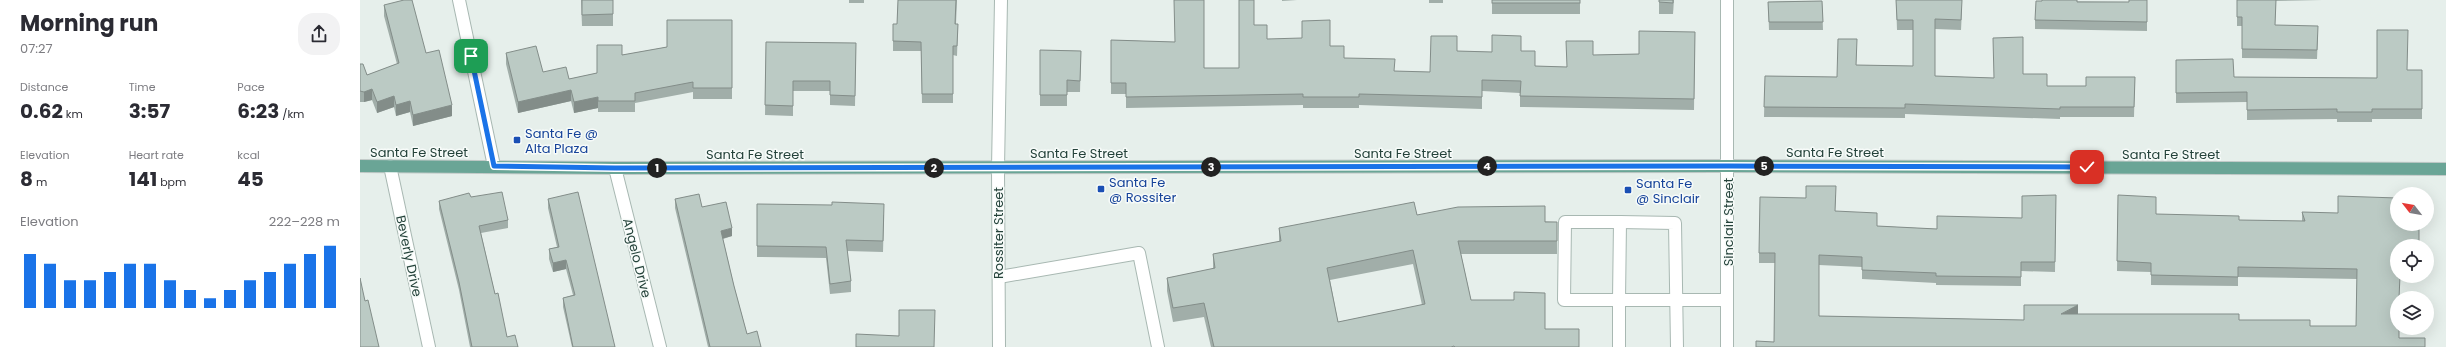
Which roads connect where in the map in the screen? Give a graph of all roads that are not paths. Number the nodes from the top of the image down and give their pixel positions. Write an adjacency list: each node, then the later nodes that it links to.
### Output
1 (459, 0): 6 (street)
2 (1001, 0): 9 (street, Rossiter Street)
3 (1727, 0): 7 (street, Sinclair Street)
4 (360, 166): 5 (main road, Santa Fe Street)
5 (390, 166): 6 (main road, Santa Fe Street); 16 (street, Beverly Drive)
6 (494, 166): 8 (main road, Santa Fe Street)
7 (1728, 166): 9 (main road, Santa Fe Street); 10 (main road, Santa Fe Street); 15 (street, Sinclair Street)
8 (615, 168): 9 (main road, Santa Fe Street); 17 (street, Angelo Drive)
9 (998, 168): 12 (street, Rossiter Street)
10 (2446, 169)
11 (1620, 222): 13 (street); 14 (street); 14 (street)
12 (999, 277): 18 (street, Rossiter Street); 19 (street)
13 (1676, 299): 14 (street); 15 (street); 21 (street)
14 (1619, 300): 20 (street)
15 (1728, 300): 22 (street, Sinclair Street)
16 (429, 347)
17 (660, 347)
18 (999, 347)
19 (1158, 347)
20 (1619, 347)
21 (1677, 347)
22 (1727, 347)

